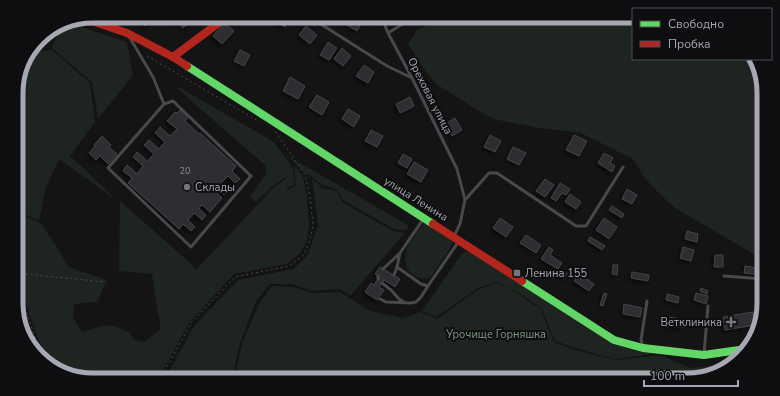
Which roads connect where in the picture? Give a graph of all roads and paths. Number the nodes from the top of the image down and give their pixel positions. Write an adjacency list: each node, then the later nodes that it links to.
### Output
1 (98, 23): 6 (main road, улица Ленина)
2 (218, 23): 9 (main road)
3 (319, 23): 10 (lane)
4 (384, 23): 7 (lane, Ореховая улица)
5 (405, 23): 7 (lane)
6 (127, 33): 8 (lane); 9 (main road, улица Ленина)
7 (388, 33): 10 (lane, Ореховая улица)
8 (138, 51): 11 (lane); 12 (path)
9 (173, 56): 16 (main road, улица Ленина)
10 (412, 78): 15 (lane, Ореховая улица)
11 (164, 104): 11 (lane)
12 (260, 122)
13 (273, 130): 39 (path)
14 (623, 167): 15 (lane)
15 (465, 200): 17 (lane)
16 (424, 218): 17 (main road, улица Ленина); 18 (lane)
17 (456, 238): 28 (lane); 35 (main road, улица Ленина)
18 (400, 253): 19 (lane); 20 (lane)
19 (396, 267): 21 (lane); 28 (lane)
20 (383, 269)
21 (394, 275)
22 (23, 276): 25 (path)
23 (724, 276): 24 (lane)
24 (757, 278)
25 (105, 282)
26 (382, 283): 29 (lane)
27 (390, 284): 29 (lane)
28 (428, 286): 33 (lane)
29 (391, 290): 33 (lane)
30 (380, 299): 33 (lane)
31 (23, 302): 36 (path)
32 (647, 302): 35 (lane)
33 (405, 303)
34 (708, 306): 38 (lane)
35 (643, 348): 38 (main road, улица Ленина)
36 (40, 349)
37 (739, 350): 38 (main road, улица Ленина)
38 (704, 355)
39 (164, 373)

